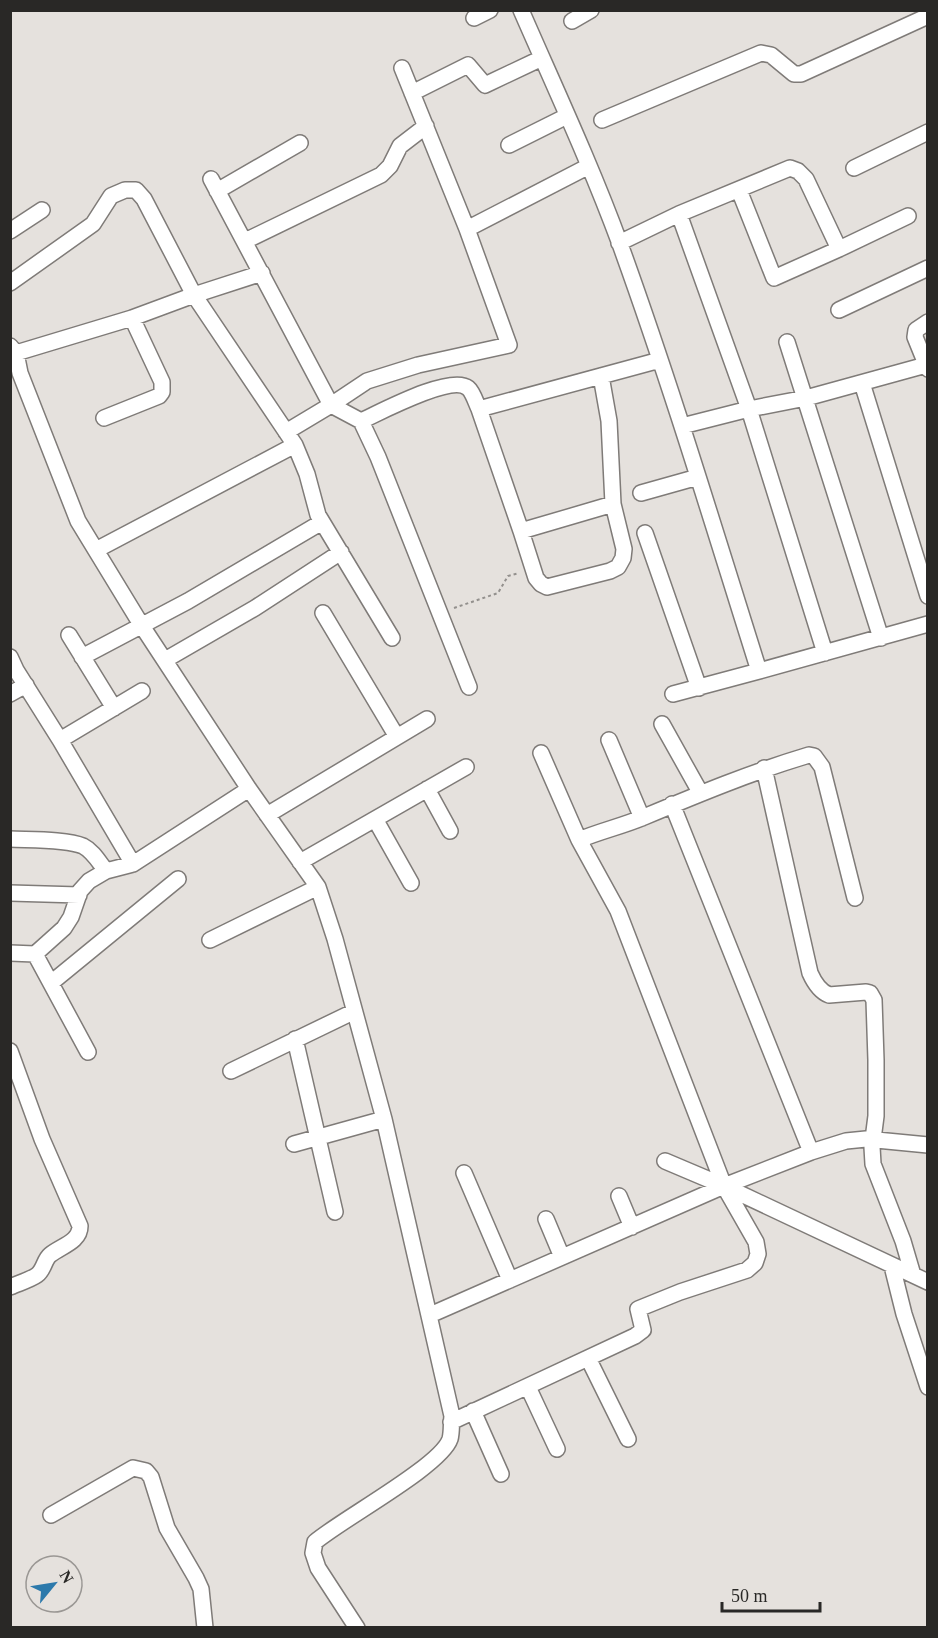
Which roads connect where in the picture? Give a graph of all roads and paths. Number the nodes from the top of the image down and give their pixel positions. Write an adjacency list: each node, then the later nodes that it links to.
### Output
1 (490, 10): 5 (street)
2 (521, 10): 7 (street)
3 (591, 10): 6 (street)
4 (927, 16): 11 (street)
5 (474, 18)
6 (572, 21)
7 (542, 58): 9 (street); 10 (street)
8 (402, 68): 9 (street)
9 (412, 93): 12 (street)
10 (567, 116): 15 (street); 16 (street)
11 (602, 120)
12 (426, 126): 22 (street); 24 (street)
13 (927, 132): 17 (street)
14 (300, 143): 24 (street)
15 (509, 145)
16 (589, 166): 22 (street); 25 (street)
17 (854, 168)
18 (739, 190): 20 (street); 26 (street); 26 (street)
19 (42, 210): 23 (street)
20 (679, 214): 25 (street); 44 (street)
21 (909, 216): 26 (street)
22 (467, 229): 42 (street)
23 (10, 231)
24 (245, 242): 28 (street)
25 (619, 243): 36 (street)
26 (839, 249)
27 (927, 268): 31 (street)
28 (262, 273): 30 (street); 42 (street)
29 (10, 283): 30 (street)
30 (194, 295): 32 (street); 48 (street)
31 (839, 310)
32 (132, 318): 35 (street); 45 (street)
33 (927, 322): 37 (street)
34 (787, 342): 41 (street)
35 (13, 349): 38 (street)
36 (660, 360): 39 (street); 47 (street)
37 (927, 367): 40 (street)
38 (15, 375): 56 (street)
39 (601, 376): 43 (street); 52 (street)
40 (862, 383): 41 (street); 59 (street)
41 (806, 398): 44 (street); 66 (street)
42 (331, 405): 46 (street); 48 (street)
43 (479, 409): 46 (street); 54 (street)
44 (749, 409): 47 (street); 67 (street)
45 (104, 418)
46 (361, 422): 60 (street)
47 (682, 426): 50 (street)
48 (286, 432): 49 (street)
49 (295, 445): 53 (street); 56 (street)
50 (698, 477): 51 (street); 71 (street)
51 (641, 493)
52 (613, 504): 54 (street); 58 (street)
53 (322, 522): 57 (street); 63 (street)
54 (521, 531): 58 (street)
55 (645, 533): 74 (street)
56 (96, 550): 63 (street)
57 (341, 552): 65 (street); 70 (street)
58 (533, 568): 60 (path)
59 (927, 596)
60 (440, 613): 73 (street)
61 (322, 614): 81 (street)
62 (927, 624): 66 (street)
63 (142, 626): 69 (street); 70 (street)
64 (69, 635): 69 (street)
65 (392, 638)
66 (881, 638): 67 (street)
67 (825, 653): 71 (street)
68 (10, 657): 72 (street)
69 (82, 657): 78 (street)
70 (165, 660): 87 (street)
71 (759, 671): 74 (street)
72 (26, 685): 76 (street); 82 (street)
73 (469, 687)
74 (699, 688): 77 (street)
75 (141, 691): 78 (street)
76 (10, 694)
77 (673, 694)
78 (114, 708): 82 (street)
79 (427, 718): 81 (street)
80 (662, 724): 89 (street)
81 (397, 737): 91 (street)
82 (60, 740): 98 (street)
83 (609, 740): 92 (street)
84 (541, 753): 96 (street)
85 (466, 767): 88 (street)
86 (764, 768): 89 (street); 105 (street); 117 (street)
87 (249, 789): 91 (street); 98 (street)
88 (427, 789): 93 (street); 94 (street)
89 (700, 792): 90 (street)
90 (672, 804): 92 (street); 120 (street)
91 (267, 815): 97 (street)
92 (642, 818): 96 (street)
93 (375, 819): 97 (street); 101 (street)
94 (450, 831)
95 (10, 838): 99 (street)
96 (579, 840): 123 (street)
97 (300, 862): 102 (street)
98 (133, 864): 99 (street)
99 (105, 871): 104 (street)
100 (178, 879): 109 (street)
101 (411, 883)
102 (318, 887): 106 (street); 110 (street)
103 (10, 893): 104 (street)
104 (78, 896): 108 (street)
105 (855, 898)
106 (210, 940)
107 (10, 953): 108 (street)
108 (35, 954): 109 (street)
109 (51, 983): 113 (street)
110 (353, 1012): 111 (street); 115 (street)
111 (295, 1039): 114 (street); 116 (street)
112 (10, 1051): 133 (street)
113 (88, 1052)
114 (231, 1071)
115 (384, 1119): 116 (street); 134 (street)
116 (318, 1138): 118 (street); 125 (street)
117 (873, 1140): 119 (street); 120 (street); 130 (street)
118 (294, 1144)
119 (927, 1144)
120 (811, 1152): 123 (street)
121 (665, 1161): 123 (street)
122 (464, 1173): 131 (street)
123 (724, 1186): 127 (street); 129 (street); 135 (street)
124 (619, 1196): 127 (street)
125 (335, 1212)
126 (546, 1219): 128 (street)
127 (632, 1227): 128 (street)
128 (562, 1257): 131 (street)
129 (892, 1266): 130 (street); 137 (street)
130 (913, 1275): 132 (street)
131 (510, 1280): 134 (street)
132 (927, 1282)
133 (10, 1287)
134 (430, 1315): 139 (street)
135 (588, 1358): 136 (street); 140 (street)
136 (528, 1387): 138 (street); 141 (street)
137 (927, 1387)
138 (473, 1411): 139 (street); 142 (street)
139 (452, 1422): 145 (street)
140 (628, 1439)
141 (557, 1449)
142 (501, 1474)
143 (51, 1515): 144 (street)
144 (206, 1628)
145 (357, 1628)

